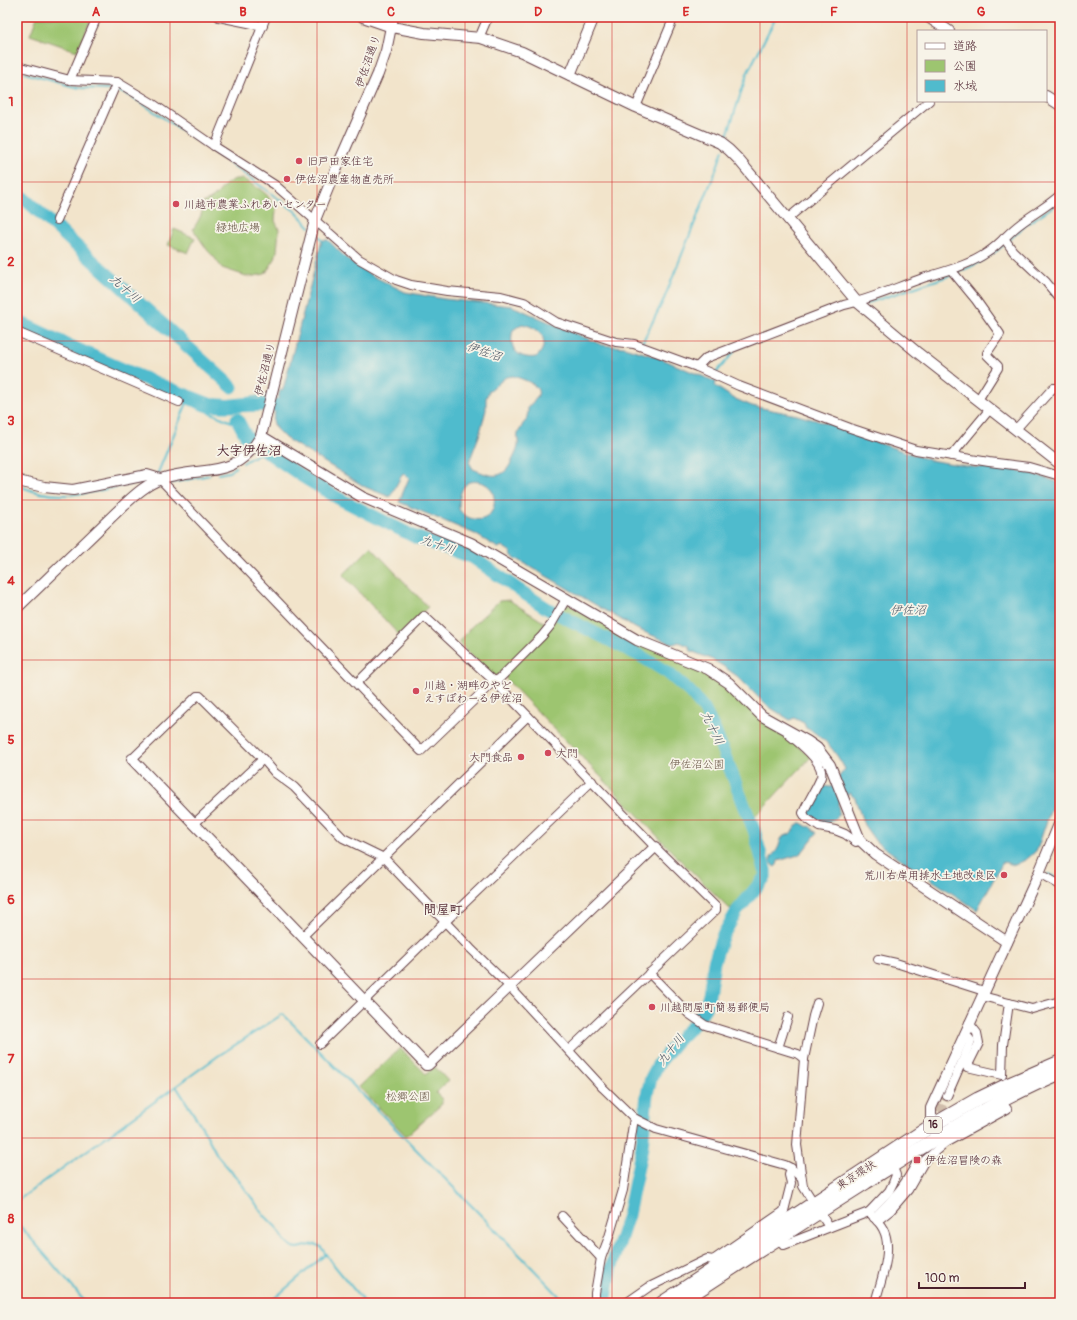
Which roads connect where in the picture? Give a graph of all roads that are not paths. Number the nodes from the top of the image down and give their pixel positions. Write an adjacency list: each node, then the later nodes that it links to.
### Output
1 (97, 17): 15 (street)
2 (219, 17): 10 (street)
3 (266, 17): 10 (street)
4 (363, 17): 9 (street)
5 (488, 17): 12 (street)
6 (594, 17): 14 (street)
7 (674, 17): 20 (street)
8 (928, 17): 11 (street)
9 (393, 22): 12 (street); 25 (street, 伊佐沼通り)
10 (263, 26): 21 (street)
11 (948, 30)
12 (479, 38): 14 (street)
13 (17, 66): 15 (street)
14 (570, 75): 20 (street)
15 (70, 80): 16 (street)
16 (117, 82): 21 (street); 24 (street)
17 (1047, 97): 19 (street)
18 (928, 102): 23 (street)
19 (1060, 105)
20 (636, 107): 23 (street)
21 (214, 146): 25 (street)
22 (1060, 195): 26 (street)
23 (787, 219): 29 (street)
24 (57, 220)
25 (315, 220): 31 (street); 37 (street, 伊佐沼通り)
26 (1004, 238): 27 (street); 28 (street)
27 (952, 271): 29 (street); 33 (street)
28 (1060, 299)
29 (857, 302): 31 (street); 33 (street)
30 (17, 332): 34 (street)
31 (697, 367): 38 (street)
32 (1060, 392): 36 (street)
33 (978, 400): 35 (street)
34 (179, 402)
35 (990, 409): 36 (street); 38 (street)
36 (1016, 429): 39 (street)
37 (260, 438): 42 (street, 伊佐沼通り); 43 (street)
38 (951, 456): 40 (street)
39 (1060, 464)
40 (1060, 476)
41 (17, 479): 42 (street)
42 (160, 479): 44 (street, 伊佐沼通り); 46 (street)
43 (563, 603): 45 (street); 48 (street)
44 (17, 608)
45 (494, 681): 46 (street); 46 (street); 47 (street)
46 (356, 683)
47 (528, 716): 51 (street); 56 (street)
48 (775, 723): 54 (street); 54 (street)
49 (132, 759): 50 (street); 53 (street)
50 (263, 759): 53 (street); 56 (street)
51 (592, 781): 55 (street); 59 (street)
52 (1060, 822): 57 (street)
53 (195, 823): 60 (street)
54 (860, 840): 61 (street)
55 (655, 847): 63 (street); 64 (street)
56 (384, 858): 59 (street); 60 (street)
57 (1039, 873): 58 (street); 61 (street)
58 (1060, 885)
59 (446, 921): 64 (street); 67 (street)
60 (302, 937): 67 (street)
61 (1007, 942): 65 (street)
62 (878, 959): 65 (street)
63 (650, 973): 74 (street); 75 (street)
64 (510, 987): 67 (street); 75 (street)
65 (983, 993): 69 (street); 71 (street)
66 (1060, 1000): 69 (street)
67 (365, 1001): 73 (street)
68 (817, 1003): 76 (street)
69 (1009, 1003): 71 (street)
70 (788, 1017): 74 (street)
71 (969, 1023): 72 (street)
72 (965, 1033): 79 (street); 82 (street)
73 (320, 1044)
74 (778, 1048): 76 (street)
75 (569, 1050): 81 (street)
76 (804, 1059): 86 (street)
77 (1060, 1062): 82 (highway, 東京環状 / 16)
78 (1060, 1074): 80 (highway, 東京環状 / 16)
79 (947, 1096)
80 (1001, 1102): 82 (highway, 東京環状 / 16); 89 (street)
81 (634, 1118): 85 (street); 92 (street)
82 (934, 1132): 84 (highway, 東京環状 / 16); 87 (highway, 東京環状 / 16)
83 (916, 1164): 89 (street)
84 (892, 1165): 87 (highway, 東京環状 / 16); 89 (street)
85 (792, 1168): 86 (street); 93 (street)
86 (801, 1178): 87 (street)
87 (816, 1207): 90 (street); 91 (highway, 東京環状 / 16); 93 (highway, 東京環状 / 16)
88 (562, 1216): 92 (street)
89 (874, 1217): 90 (street); 98 (street)
90 (828, 1227): 91 (street)
91 (777, 1238): 97 (highway, 東京環状 / 16)
92 (601, 1258): 94 (street)
93 (718, 1261): 95 (street); 96 (highway, 東京環状 / 16)
94 (595, 1303)
95 (627, 1303)
96 (662, 1303)
97 (679, 1303)
98 (875, 1303)

